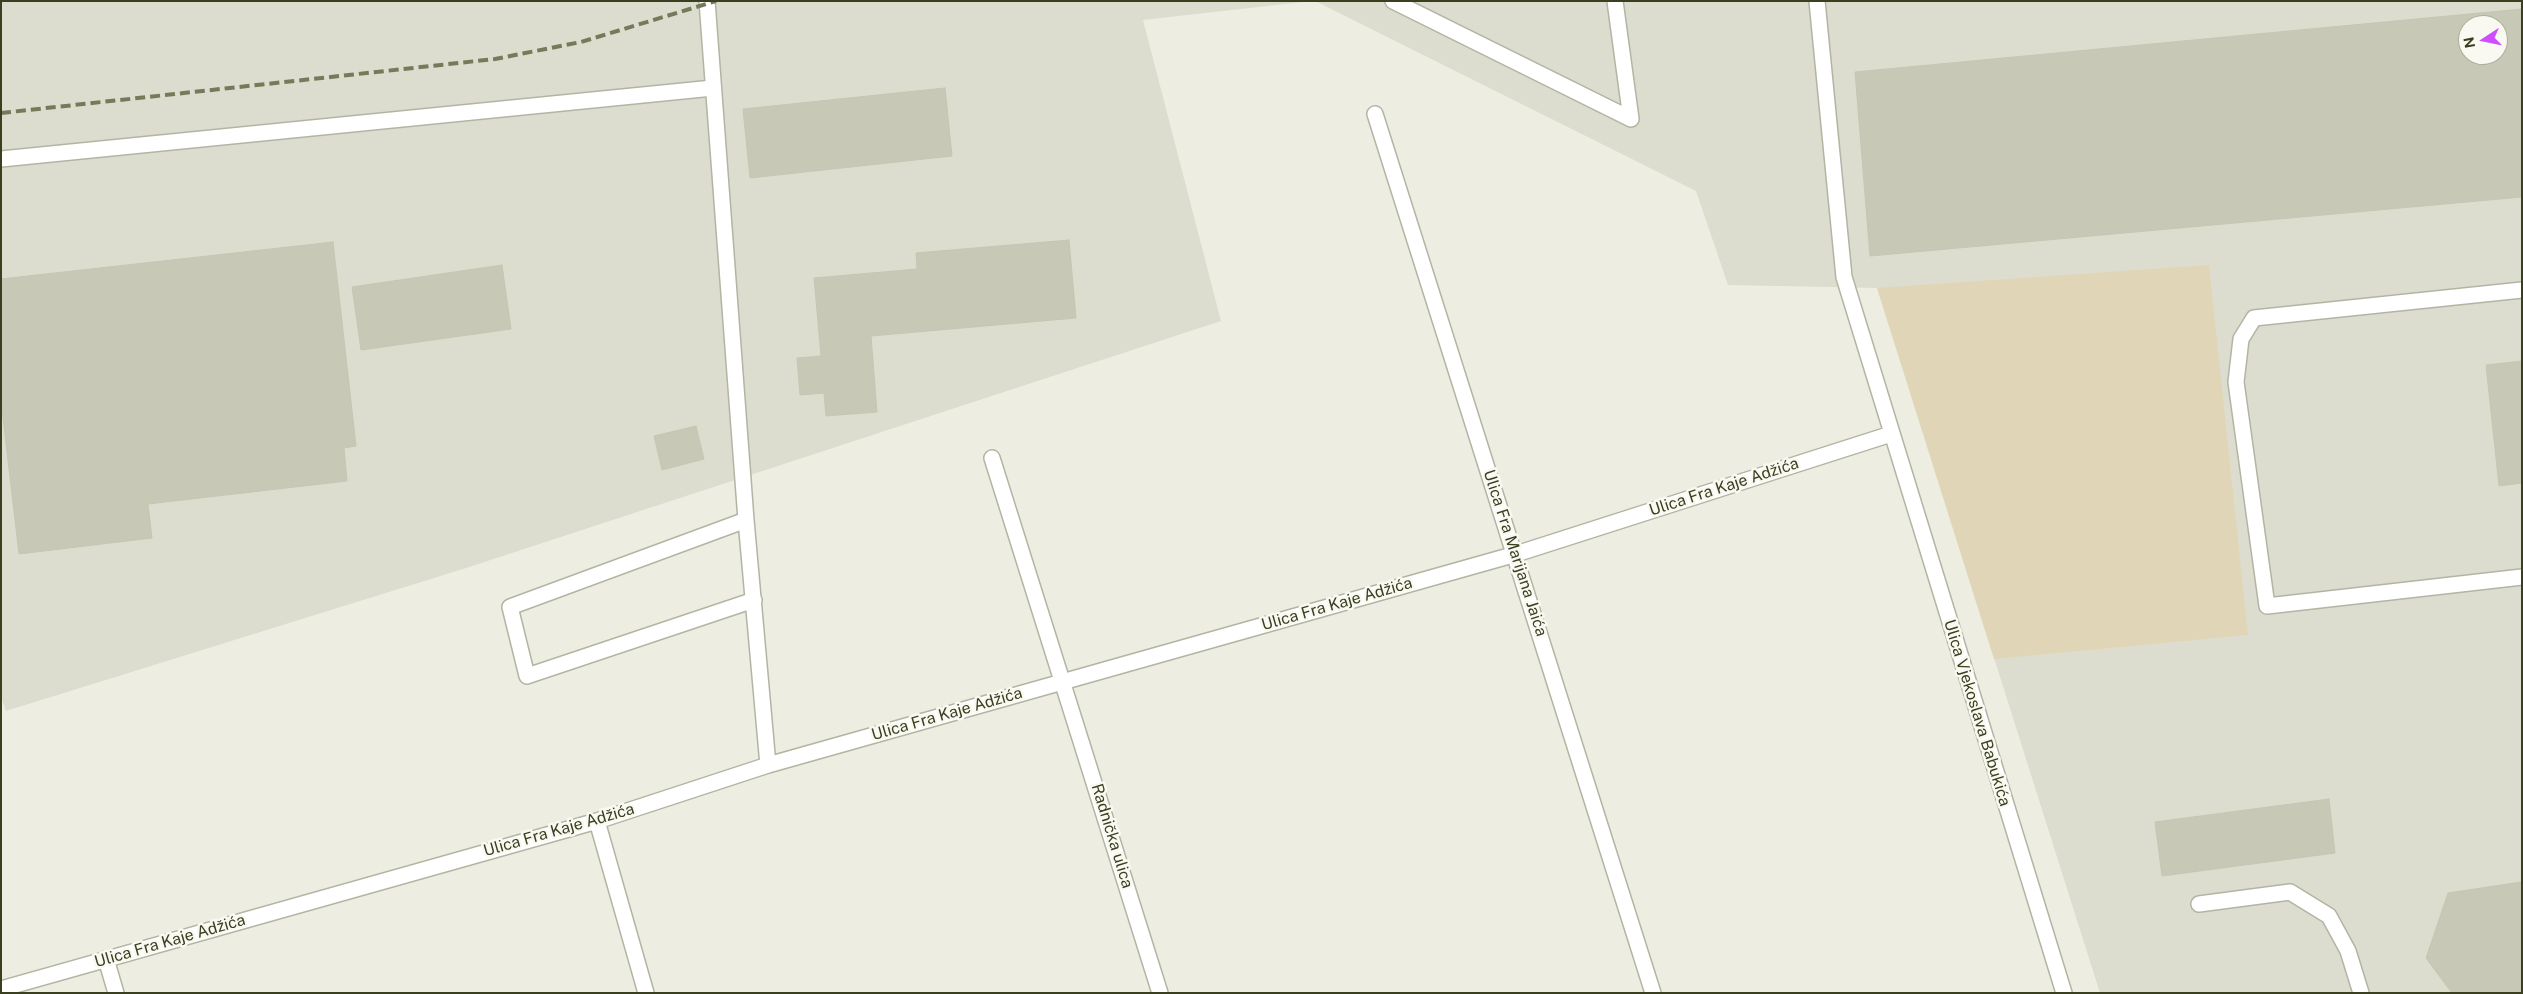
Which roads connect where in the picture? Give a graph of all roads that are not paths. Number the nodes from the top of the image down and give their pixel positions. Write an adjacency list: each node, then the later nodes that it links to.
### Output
1 (707, 1): 5 (street)
2 (1393, 1): 3 (street)
3 (1615, 1)
4 (1817, 1): 9 (street, Ulica Vjekoslava Babukića)
5 (713, 88): 7 (street); 11 (street)
6 (1375, 114): 12 (street, Ulica Fra Marijana Jaića)
7 (1, 159)
8 (2522, 290): 13 (street)
9 (1891, 434): 12 (street, Ulica Fra Kaje Adžića); 25 (street, Ulica Vjekoslava Babukića)
10 (992, 458): 15 (street, Radnička ulica)
11 (746, 520): 14 (street); 14 (street)
12 (1516, 554): 15 (street, Ulica Fra Kaje Adžića); 24 (street, Ulica Fra Marijana Jaića)
13 (2522, 578)
14 (754, 600): 16 (street)
15 (1063, 680): 16 (street, Ulica Fra Kaje Adžića); 23 (street, Radnička ulica)
16 (768, 765): 17 (street, Ulica Fra Kaje Adžića)
17 (597, 821): 19 (street, Ulica Fra Kaje Adžića); 22 (street)
18 (2199, 904): 26 (street)
19 (106, 959): 20 (street, Ulica Fra Kaje Adžića); 21 (street)
20 (1, 989)
21 (116, 993)
22 (646, 993)
23 (1160, 993)
24 (1653, 993)
25 (2064, 993)
26 (2360, 993)

